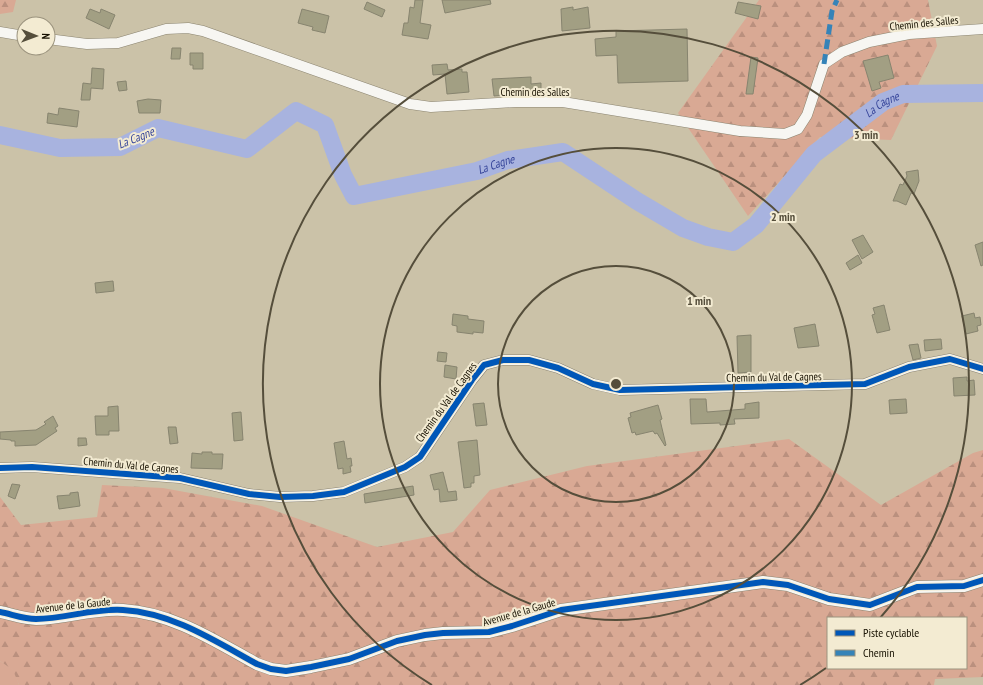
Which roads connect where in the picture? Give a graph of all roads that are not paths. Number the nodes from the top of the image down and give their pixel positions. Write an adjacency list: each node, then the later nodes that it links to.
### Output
1 (983, 29): 4 (street, Chemin des Salles)
2 (0, 32): 3 (street)
3 (16, 35)
4 (56, 40)
5 (983, 369): 6 (street, Chemin du Val de Cagnes)
6 (0, 468)
7 (983, 580): 8 (street, Avenue de la Gaude)
8 (0, 612)

